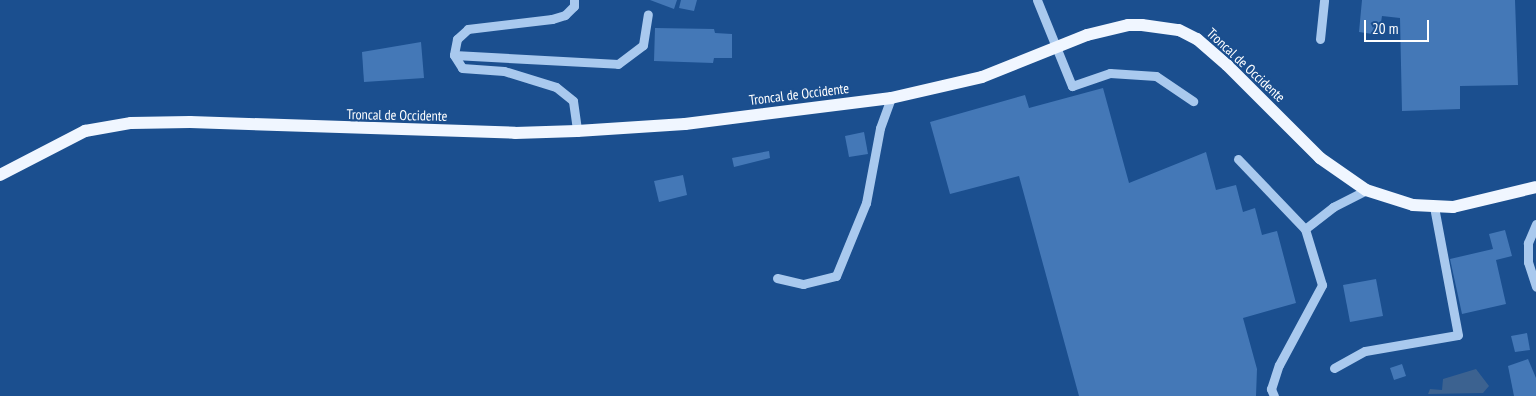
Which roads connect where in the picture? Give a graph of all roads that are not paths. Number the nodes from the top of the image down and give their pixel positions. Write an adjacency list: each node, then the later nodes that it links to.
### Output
1 (574, 0): 7 (street)
2 (1037, 0): 6 (street)
3 (1324, 0): 5 (street)
4 (648, 14): 7 (street)
5 (1320, 38)
6 (1055, 49): 8 (main road, Troncal de Occidente); 9 (street); 14 (main road, Troncal de Occidente)
7 (454, 55): 10 (street)
8 (891, 98): 10 (main road, Troncal de Occidente); 18 (street)
9 (1193, 101)
10 (577, 131): 12 (main road, Troncal de Occidente)
11 (1238, 159): 17 (street)
12 (0, 175)
13 (1536, 187): 15 (main road, Troncal de Occidente)
14 (1366, 190): 15 (main road, Troncal de Occidente); 17 (street)
15 (1434, 207): 20 (street)
16 (1536, 224): 19 (street)
17 (1305, 229): 21 (street)
18 (777, 278)
19 (1536, 288)
20 (1334, 368)
21 (1274, 396)

